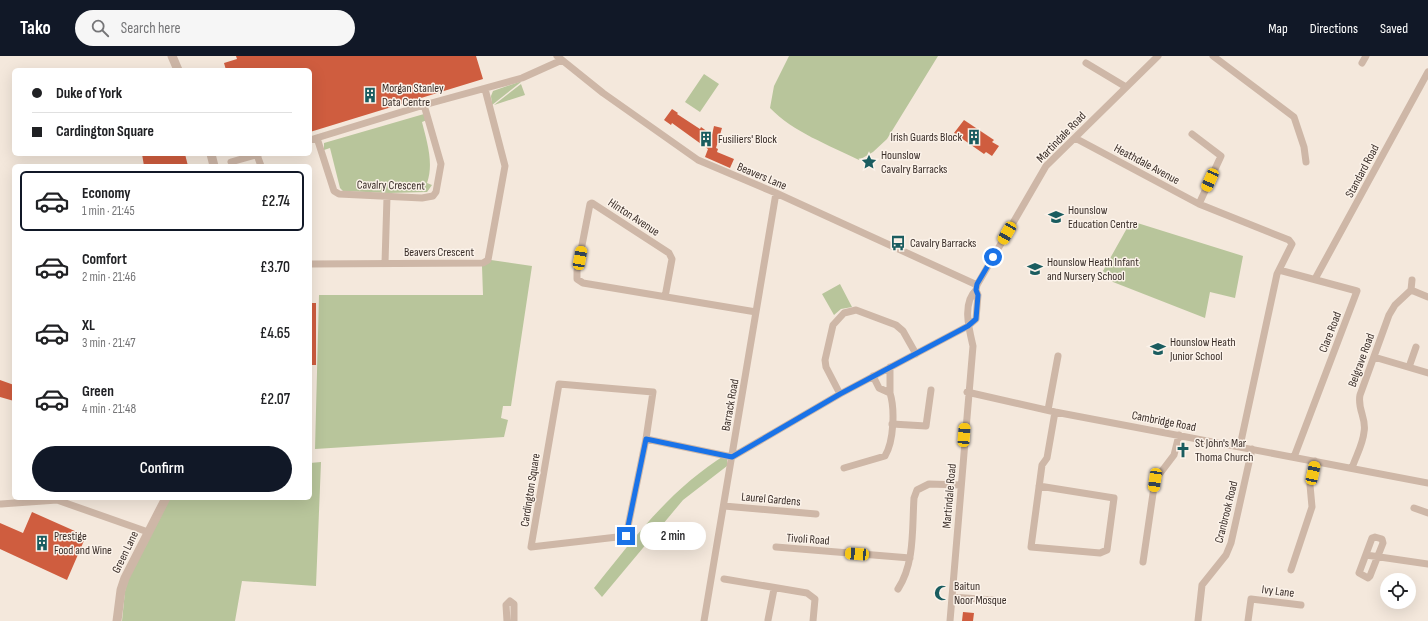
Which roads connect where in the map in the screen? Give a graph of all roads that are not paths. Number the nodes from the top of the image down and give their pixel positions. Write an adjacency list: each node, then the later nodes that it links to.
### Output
1 (172, 56): 8 (street)
2 (1213, 56): 18 (street)
3 (1366, 56): 7 (street)
4 (560, 58): 11 (street); 19 (street, Beavers Lane)
5 (1153, 58): 10 (street, Martindale Road)
6 (1086, 63): 10 (street)
7 (1362, 63)
8 (177, 68)
9 (1428, 72): 25 (street, Standard Road)
10 (1126, 87): 14 (street, Martindale Road)
11 (485, 89): 12 (street); 22 (street, Beavers Crescent)
12 (424, 105): 15 (street); 20 (street, Cavalry Crescent)
13 (1192, 134): 21 (street)
14 (1075, 138): 21 (street, Heathdale Avenue); 27 (street, Martindale Road)
15 (314, 139): 20 (street, Cavalry Crescent)
16 (251, 156): 17 (street)
17 (231, 162)
18 (1306, 162)
19 (776, 193): 27 (street, Beavers Lane); 31 (street, Barrack Road)
20 (387, 197): 22 (street)
21 (1199, 204): 24 (street, Heathdale Avenue)
22 (386, 263): 23 (street, Beavers Crescent)
23 (312, 264)
24 (1279, 270): 25 (street, Clare Road); 49 (street)
25 (1315, 280): 52 (street, Clare Road)
26 (1412, 280): 28 (street)
27 (976, 287): 32 (street)
28 (1411, 290): 30 (street); 36 (street, Belgrave Road)
29 (665, 297): 29 (street, Hinton Avenue); 31 (street, Hinton Avenue)
30 (1428, 297)
31 (756, 312): 51 (street, Barrack Road)
32 (968, 326): 34 (street); 42 (street, Martindale Road)
33 (1416, 347): 38 (street)
34 (916, 354): 37 (street); 44 (street)
35 (1058, 356): 45 (street)
36 (1374, 357): 38 (street); 55 (street, Belgrave Road)
37 (890, 367): 40 (street); 43 (street)
38 (1409, 368): 39 (street)
39 (1428, 373)
40 (873, 376): 43 (street); 44 (street)
41 (931, 390): 46 (street)
42 (967, 392): 45 (street, Cambridge Road); 57 (street, Martindale Road)
43 (890, 393): 46 (street)
44 (840, 394): 51 (street)
45 (1052, 411): 47 (street, Cambridge Road); 58 (street)
46 (892, 424): 54 (street)
47 (1179, 435): 49 (street, Cambridge Road); 70 (street)
48 (646, 439): 48 (street, Cardington Square); 51 (street)
49 (1240, 446): 50 (street, Cambridge Road)
50 (1252, 449): 52 (street, Cambridge Road); 86 (street, Cranbrook Road)
51 (732, 457): 61 (street, Barrack Road)
52 (1294, 457): 53 (street, Cambridge Road)
53 (1315, 461): 55 (street, Cambridge Road); 72 (street)
54 (844, 468)
55 (1352, 468): 56 (street, Cambridge Road)
56 (1428, 483)
57 (961, 485): 69 (street); 76 (street, Martindale Road)
58 (1039, 486): 58 (street)
59 (165, 500): 65 (street, Green Lane)
60 (1, 504): 65 (street)
61 (724, 506): 63 (street, Laurel Gardens); 83 (street, Barrack Road)
62 (1414, 508): 64 (street)
63 (816, 514)
64 (1428, 514)
65 (148, 532): 80 (street, Green Lane)
66 (776, 547): 69 (street, Tivoli Road)
67 (1366, 555): 68 (street); 68 (street); 68 (street)
68 (1378, 557): 71 (street)
69 (910, 558): 75 (street)
70 (1143, 562)
71 (1428, 564)
72 (1291, 570)
73 (724, 579): 74 (street)
74 (774, 589): 79 (street); 84 (street)
75 (898, 589)
76 (952, 597): 77 (street); 85 (street, Martindale Road)
77 (993, 600)
78 (1301, 605): 87 (street, Ivy Lane)
79 (768, 620)
80 (117, 621)
81 (507, 621): 82 (street)
82 (514, 621)
83 (704, 621)
84 (813, 621)
85 (950, 621)
86 (1198, 621)
87 (1248, 621)

